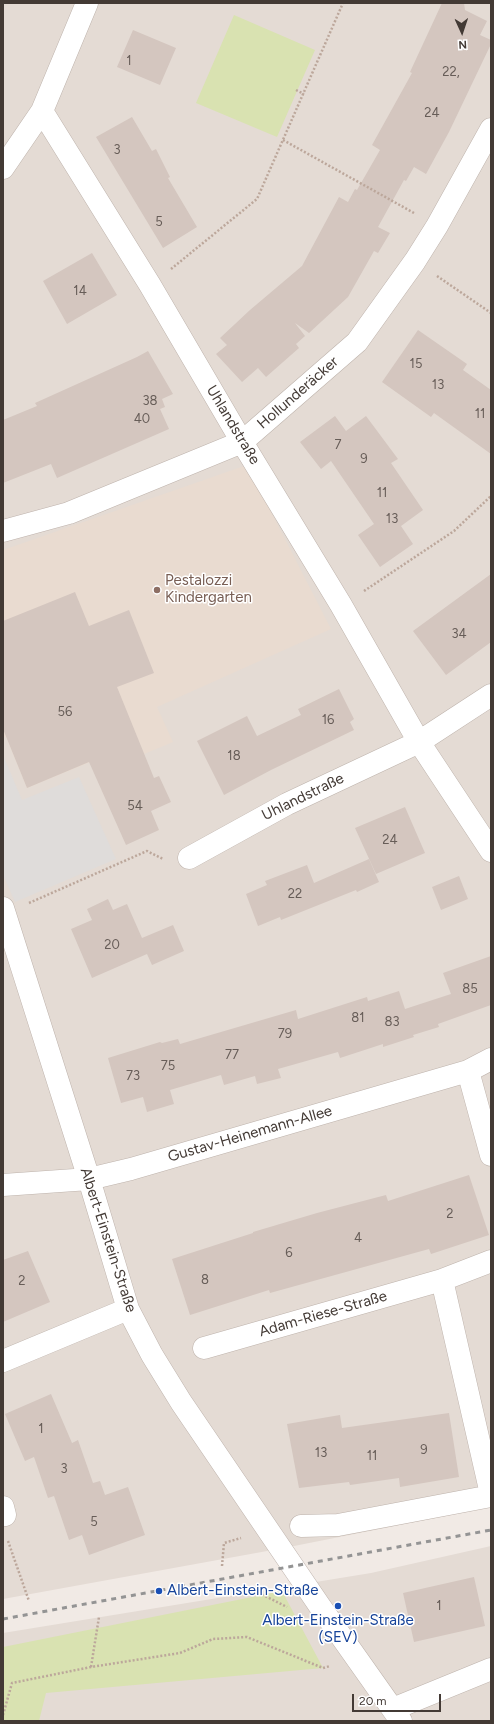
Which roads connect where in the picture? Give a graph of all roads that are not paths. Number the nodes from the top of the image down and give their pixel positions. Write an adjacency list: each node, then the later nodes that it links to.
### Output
1 (87, 3): 2 (street)
2 (42, 111): 4 (street); 5 (street, Uhlandstraße)
3 (491, 129): 5 (street, Hollunderäcker)
4 (3, 168)
5 (242, 442): 6 (street, Hollunderäcker); 8 (street, Uhlandstraße)
6 (3, 531)
7 (491, 695): 8 (street)
8 (419, 742): 9 (street, Uhlandstraße); 10 (street, Uhlandstraße)
9 (491, 851)
10 (189, 858)
11 (4, 911): 15 (street, Albert-Einstein-Straße)
12 (491, 1059): 13 (street, Gustav-Heinemann-Allee)
13 (468, 1071): 14 (street); 15 (street, Gustav-Heinemann-Allee)
14 (491, 1155)
15 (89, 1180): 16 (street, Gustav-Heinemann-Allee); 19 (street, Albert-Einstein-Straße)
16 (3, 1185)
17 (491, 1262): 18 (street, Adam-Riese-Straße)
18 (442, 1280): 20 (street, Adam-Riese-Straße); 22 (street)
19 (128, 1309): 21 (street); 25 (street, Albert-Einstein-Straße)
20 (204, 1348)
21 (3, 1361)
22 (491, 1495): 23 (street)
23 (300, 1526)
24 (491, 1669): 25 (street)
25 (398, 1718)

